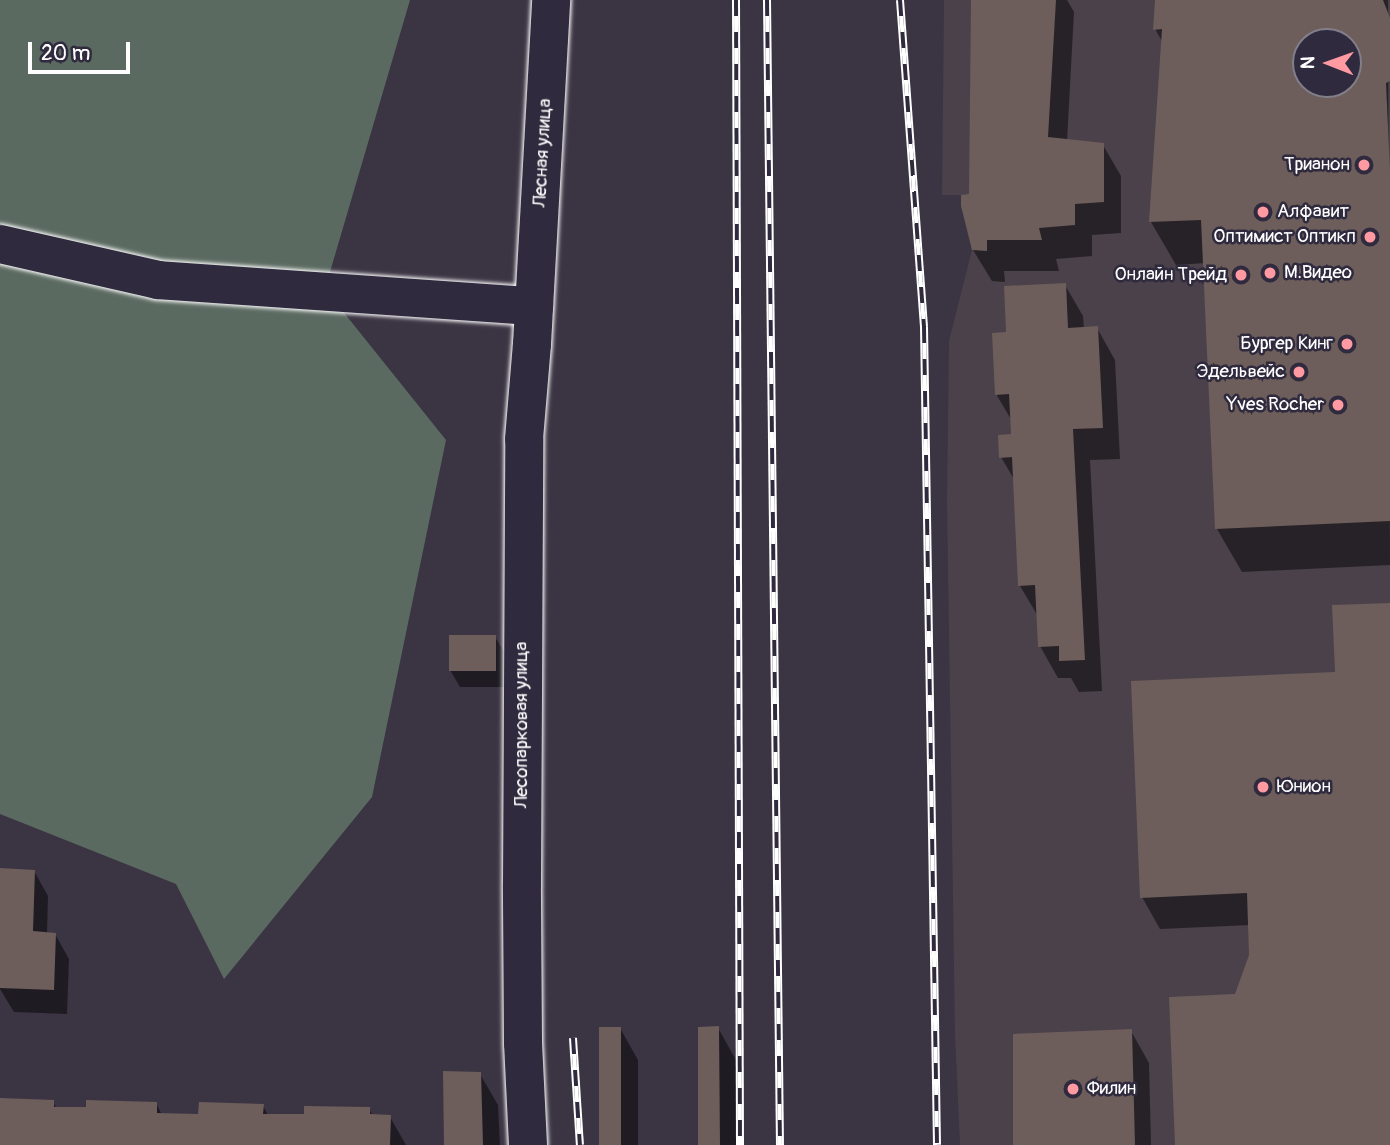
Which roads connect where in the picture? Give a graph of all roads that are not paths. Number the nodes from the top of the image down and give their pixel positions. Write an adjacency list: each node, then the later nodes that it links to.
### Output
1 (551, 0): 3 (street, Лесная улица)
2 (0, 244): 3 (street)
3 (534, 306): 4 (street, Лесопарковая улица)
4 (528, 1145)

